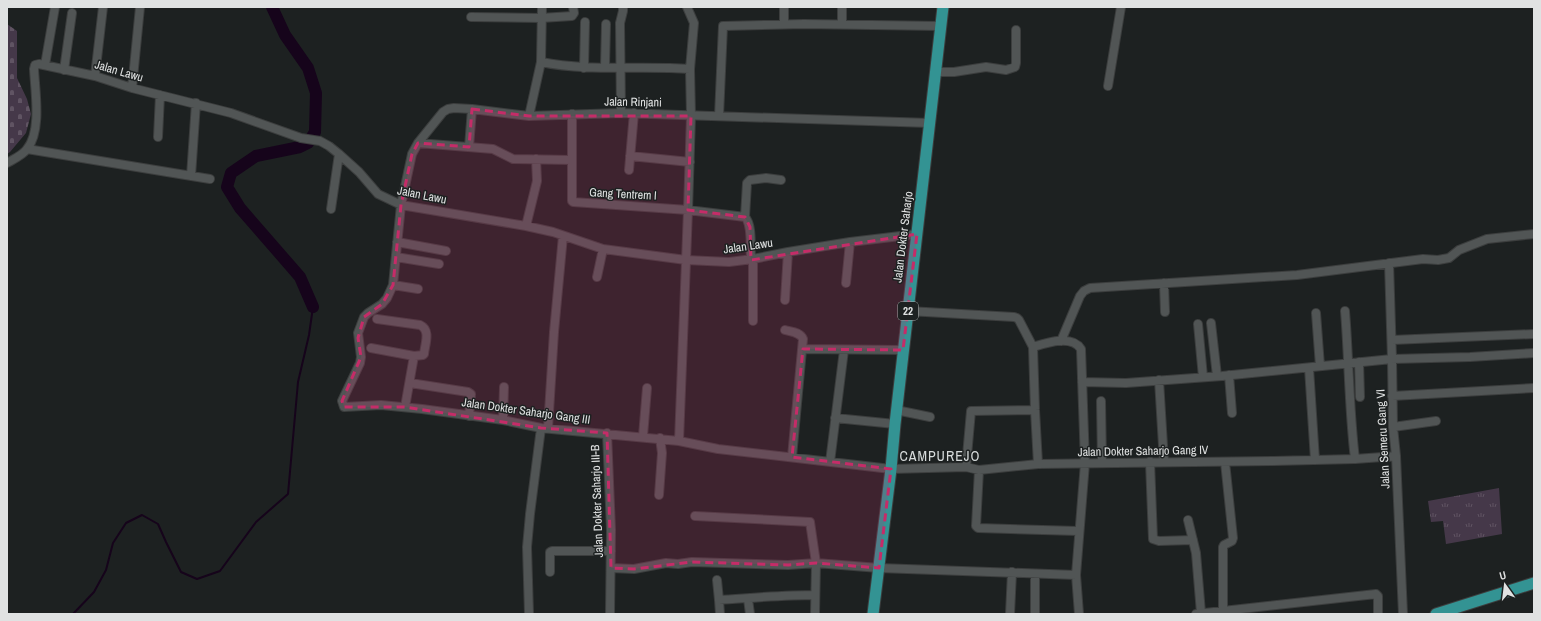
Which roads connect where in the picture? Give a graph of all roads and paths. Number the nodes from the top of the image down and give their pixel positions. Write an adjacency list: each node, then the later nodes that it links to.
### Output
1 (55, 7): 22 (street)
2 (103, 7): 29 (street)
3 (140, 7): 31 (street)
4 (542, 7): 14 (street)
5 (573, 7): 14 (street)
6 (623, 7): 24 (street)
7 (687, 7): 26 (street)
8 (784, 7): 17 (street)
9 (842, 7): 18 (street)
10 (943, 7): 19 (highway, Jalan Dokter Saharjo / 22)
11 (1121, 7): 30 (street)
12 (72, 13): 27 (street)
13 (471, 18): 14 (street)
14 (541, 18): 21 (street)
15 (585, 22): 25 (street)
16 (606, 24): 23 (street)
17 (784, 24): 18 (street); 40 (street)
18 (842, 24): 19 (street)
19 (941, 26): 28 (highway, Jalan Dokter Saharjo / 22)
20 (1016, 30): 28 (street)
21 (541, 62): 25 (street); 38 (street)
22 (45, 65): 27 (street, Jalan Lawu); 45 (street)
23 (606, 67): 24 (street); 25 (street)
24 (620, 67): 26 (street); 35 (street)
25 (584, 68)
26 (690, 69): 39 (street)
27 (64, 70): 29 (street, Jalan Lawu)
28 (936, 72): 41 (highway, Jalan Dokter Saharjo / 22)
29 (95, 76): 31 (street, Jalan Lawu)
30 (1108, 86)
31 (132, 88): 32 (street, Jalan Lawu)
32 (160, 95): 33 (street, Jalan Lawu); 42 (street)
33 (196, 103): 46 (street, Jalan Lawu); 53 (street)
34 (472, 109): 38 (street, Jalan Rinjani); 43 (street, Jalan Rinjani); 44 (street)
35 (621, 113): 36 (street, Jalan Rinjani); 37 (street, Jalan Rinjani)
36 (634, 113): 39 (street, Jalan Rinjani); 47 (street)
37 (572, 114): 38 (street, Jalan Rinjani); 49 (street, Gang Tentrem I)
38 (529, 116)
39 (691, 116): 40 (street, Jalan Rinjani); 50 (street)
40 (719, 116): 41 (street, Jalan Rinjani)
41 (930, 123): 61 (highway, Jalan Dokter Saharjo / 22)
42 (158, 137)
43 (418, 143): 44 (street); 56 (street, Jalan Rinjani)
44 (469, 147): 48 (street)
45 (27, 149): 51 (street); 53 (street)
46 (339, 154): 56 (street, Jalan Lawu); 57 (street)
47 (630, 156): 50 (street); 52 (street)
48 (536, 159): 49 (street); 60 (street)
49 (572, 160): 58 (street, Gang Tentrem I)
50 (690, 162): 58 (street)
51 (7, 163)
52 (629, 170)
53 (191, 176): 54 (street)
54 (210, 179)
55 (781, 180): 59 (street)
56 (401, 205): 60 (street, Jalan Lawu); 64 (street, Jalan Rinjani)
57 (331, 209)
58 (688, 210): 59 (street); 70 (street)
59 (745, 218): 71 (street)
60 (526, 226): 63 (street, Jalan Lawu)
61 (917, 234): 65 (street, Jalan Lawu); 80 (highway, Jalan Dokter Saharjo / 22)
62 (1534, 234): 72 (street)
63 (564, 236): 66 (street, Jalan Lawu); 127 (street)
64 (397, 242): 67 (street); 69 (street, Jalan Rinjani)
65 (850, 242): 68 (street, Jalan Lawu); 75 (street)
66 (603, 248): 70 (street, Jalan Lawu); 74 (street)
67 (446, 251)
68 (788, 252): 71 (street, Jalan Lawu); 79 (street)
69 (396, 257): 73 (street); 77 (street, Jalan Rinjani)
70 (686, 260): 71 (street, Jalan Lawu); 131 (street)
71 (752, 260): 85 (street)
72 (1389, 263): 76 (street); 90 (street, Jalan Semeru Gang VI)
73 (439, 264)
74 (597, 277)
75 (846, 284)
76 (1164, 284): 82 (street); 91 (street)
77 (393, 285): 78 (street); 116 (street, Jalan Dokter Saharjo Gang III)
78 (418, 289)
79 (785, 300)
80 (908, 310): 92 (street); 96 (highway, Jalan Dokter Saharjo / 22)
81 (1345, 311): 101 (street)
82 (1165, 312)
83 (1316, 313): 102 (street)
84 (377, 319): 98 (street)
85 (753, 321)
86 (1211, 323): 105 (street)
87 (1198, 324): 106 (street)
88 (785, 330): 94 (street)
89 (1534, 334): 90 (street)
90 (1392, 340): 99 (street, Jalan Semeru Gang VI)
91 (1061, 341): 92 (street); 108 (street)
92 (1033, 347): 118 (street)
93 (371, 348): 98 (street)
94 (803, 349): 95 (street); 133 (street)
95 (844, 350): 96 (street); 122 (street)
96 (904, 350): 117 (highway, Jalan Dokter Saharjo / 22)
97 (1534, 353): 99 (street)
98 (414, 356): 109 (street)
99 (1392, 359): 100 (street); 113 (street, Jalan Semeru Gang VI)
100 (1359, 362): 101 (street); 114 (street)
101 (1349, 363): 102 (street); 134 (street)
102 (1320, 366): 103 (street)
103 (1309, 368): 104 (street); 135 (street)
104 (1229, 375): 105 (street); 119 (street)
105 (1217, 376): 106 (street)
106 (1203, 377): 107 (street)
107 (1159, 380): 108 (street); 138 (street)
108 (1082, 382): 140 (street)
109 (410, 383): 116 (street); 120 (street)
110 (504, 387): 123 (street)
111 (647, 388): 129 (street)
112 (1534, 388): 113 (street)
113 (1392, 396): 126 (street, Jalan Semeru Gang VI)
114 (1360, 397)
115 (1101, 401): 141 (street)
116 (405, 407): 120 (street, Jalan Dokter Saharjo Gang III)
117 (896, 410): 121 (street); 125 (highway, Jalan Dokter Saharjo / 22)
118 (1035, 410): 142 (street); 144 (street)
119 (1232, 413)
120 (469, 416): 123 (street, Jalan Dokter Saharjo Gang III)
121 (930, 417)
122 (835, 418): 125 (street); 136 (street)
123 (503, 420): 127 (street, Jalan Dokter Saharjo Gang III)
124 (1436, 421): 126 (street)
125 (895, 424): 143 (highway, Jalan Dokter Saharjo / 22)
126 (1393, 427): 132 (street, Jalan Semeru Gang VI)
127 (545, 428): 128 (street, Jalan Dokter Saharjo Gang III); 165 (street)
128 (607, 433): 129 (street, Jalan Dokter Saharjo Gang III); 151 (street, Jalan Dokter Saharjo III-B)
129 (643, 436): 130 (street, Jalan Dokter Saharjo Gang III)
130 (660, 438): 131 (street, Jalan Dokter Saharjo Gang III); 146 (street)
131 (679, 441): 133 (street, Jalan Dokter Saharjo Gang III)
132 (1396, 456): 134 (street, Jalan Dokter Saharjo Gang IV); 177 (street, Jalan Semeru Gang VI)
133 (792, 457): 136 (street, Jalan Dokter Saharjo Gang III)
134 (1355, 459): 135 (street, Jalan Dokter Saharjo Gang IV)
135 (1314, 460): 139 (street, Jalan Dokter Saharjo Gang IV)
136 (830, 462): 143 (street, Jalan Dokter Saharjo Gang III)
137 (1150, 462): 138 (street, Jalan Dokter Saharjo Gang IV); 141 (street, Jalan Dokter Saharjo Gang IV); 150 (street)
138 (1164, 462): 139 (street, Jalan Dokter Saharjo Gang IV)
139 (1224, 462): 164 (street)
140 (1085, 463): 141 (street, Jalan Dokter Saharjo Gang IV); 142 (street, Jalan Dokter Saharjo Gang IV); 149 (street)
141 (1102, 463)
142 (1038, 464): 145 (street, Jalan Dokter Saharjo Gang IV)
143 (891, 468): 144 (street, Jalan Dokter Saharjo Gang IV); 154 (highway, Jalan Dokter Saharjo / 22)
144 (966, 468): 145 (street, Jalan Dokter Saharjo Gang IV)
145 (979, 470): 149 (street)
146 (659, 495)
147 (695, 516): 152 (street)
148 (1188, 520): 150 (street)
149 (1078, 531): 158 (street)
150 (1193, 540): 175 (street)
151 (611, 551): 153 (street, Jalan Dokter Saharjo III-B); 155 (street)
152 (816, 563): 153 (street); 154 (street); 161 (street)
153 (611, 568): 166 (street, Jalan Dokter Saharjo III-B)
154 (879, 568): 156 (street); 170 (highway, Jalan Dokter Saharjo / 22)
155 (550, 572)
156 (1012, 572): 157 (street); 171 (street)
157 (1035, 574): 158 (street); 172 (street)
158 (1076, 575): 173 (street)
159 (717, 580): 163 (street)
160 (1534, 583): 178 (highway)
161 (816, 595): 162 (street); 169 (street)
162 (748, 599): 163 (street); 168 (street)
163 (719, 600): 167 (street)
164 (1223, 611): 175 (street); 176 (street)
165 (529, 614)
166 (610, 614)
167 (720, 614)
168 (750, 614)
169 (815, 614)
170 (873, 614)
171 (1010, 614)
172 (1035, 614)
173 (1079, 614)
174 (1196, 614): 175 (street)
175 (1201, 614)
176 (1378, 614)
177 (1403, 614)
178 (1436, 614)

